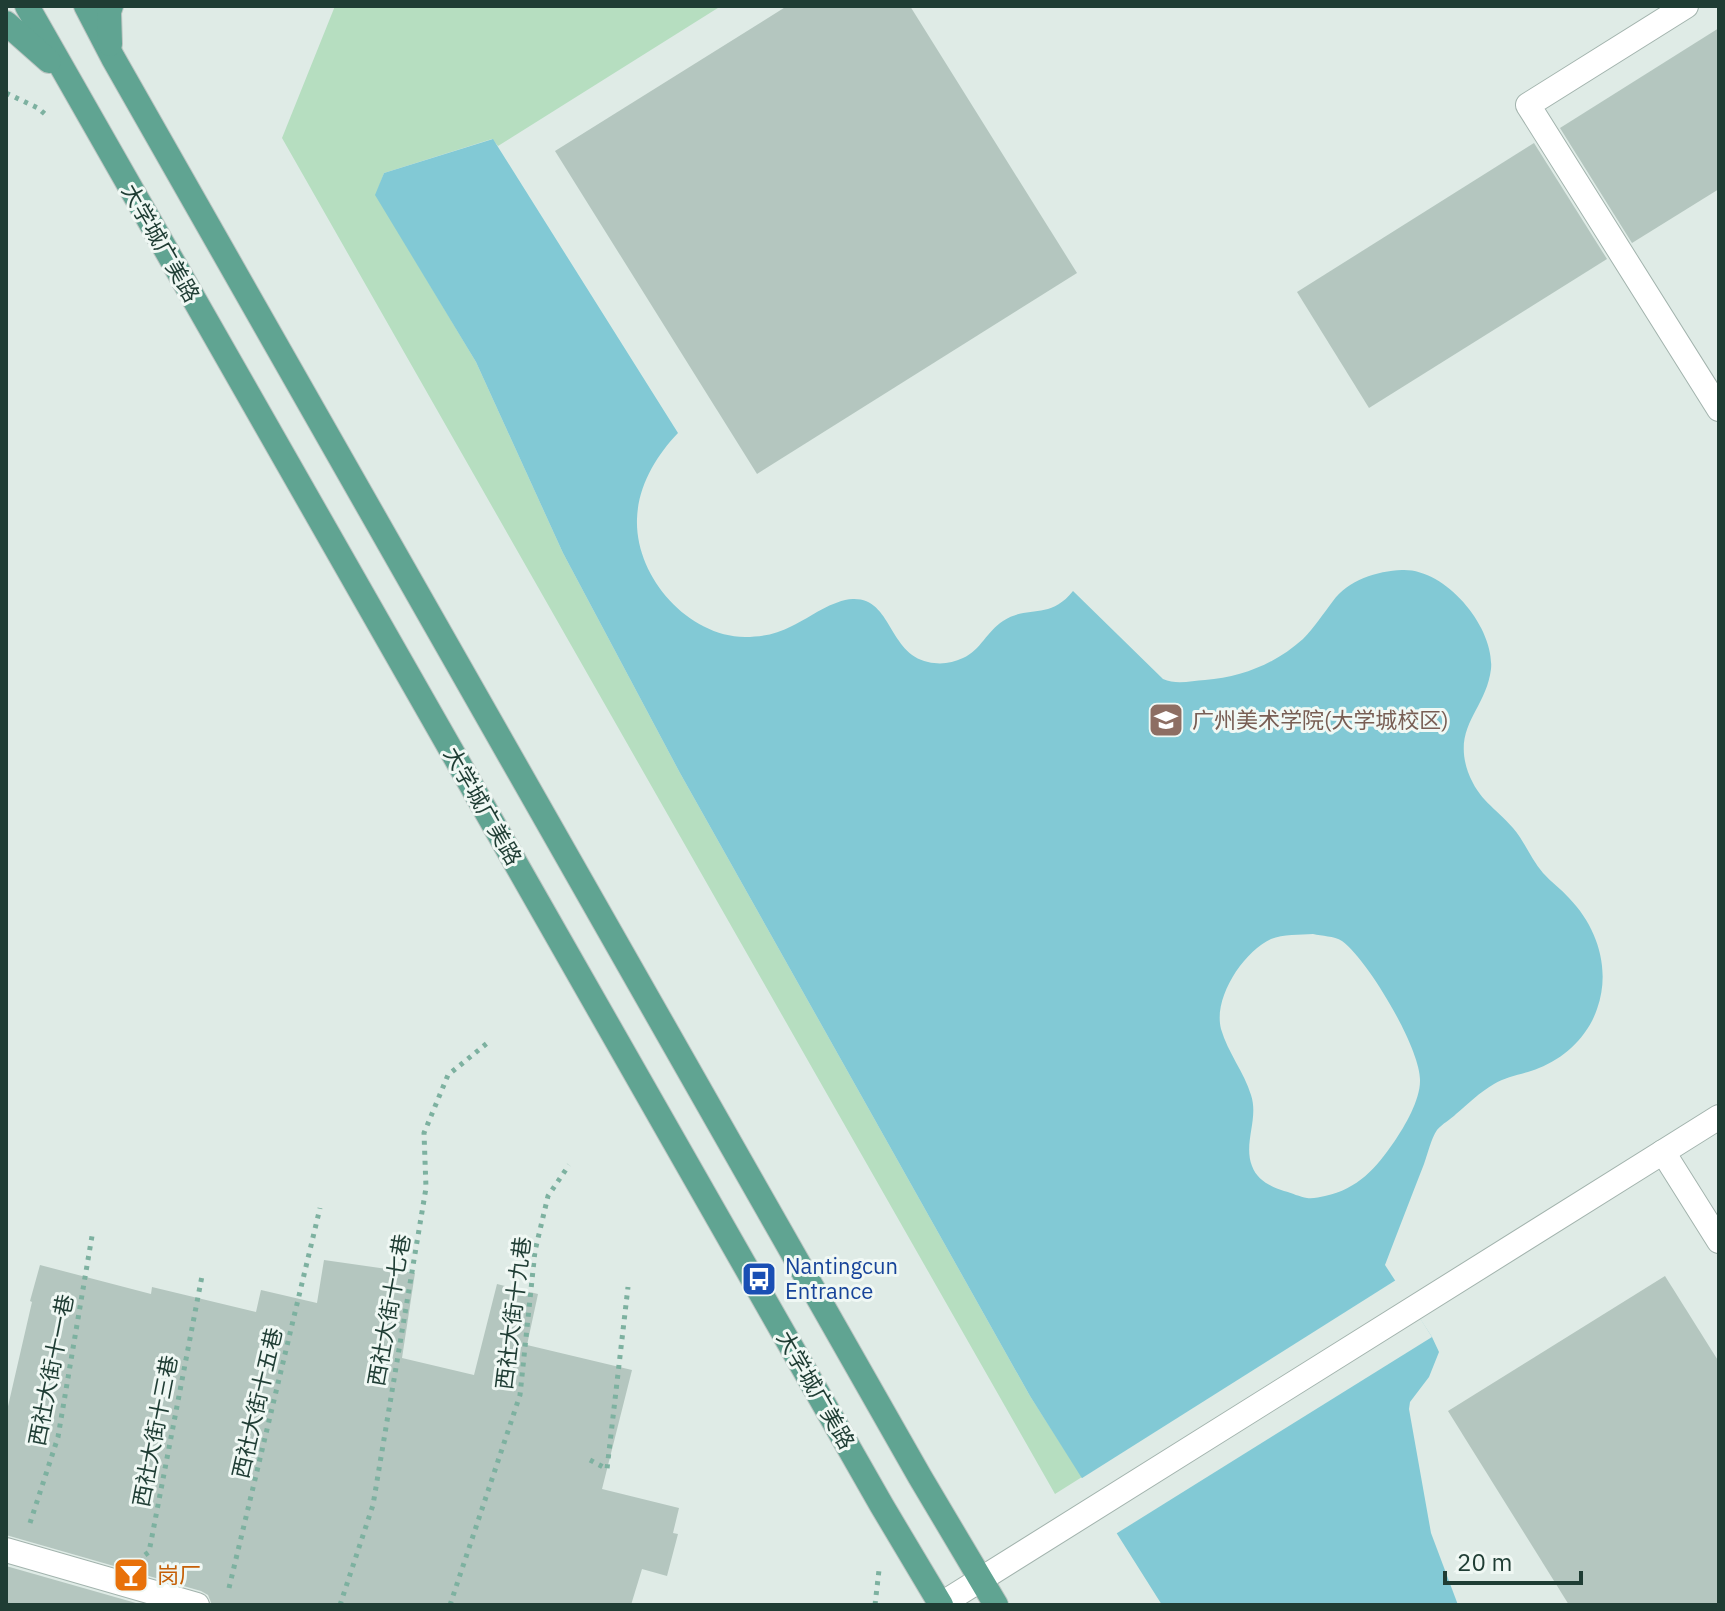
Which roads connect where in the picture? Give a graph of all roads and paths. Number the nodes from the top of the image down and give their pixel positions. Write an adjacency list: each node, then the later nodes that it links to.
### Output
1 (27, 6): 7 (main road, 大学城广美路)
2 (86, 6): 6 (main road)
3 (111, 6): 6 (main road)
4 (1686, 6): 8 (street)
5 (6, 23): 7 (main road)
6 (113, 58): 20 (main road)
7 (70, 83): 26 (main road, 大学城广美路)
8 (1719, 409)
9 (491, 1040): 24 (path, 西社大街十七巷)
10 (1719, 1117): 11 (street)
11 (1663, 1152): 15 (street); 20 (street)
12 (569, 1165): 25 (path, 西社大街十九巷)
13 (320, 1208): 22 (path, 西社大街十五巷)
14 (92, 1236): 19 (path, 西社大街十一巷)
15 (1719, 1241)
16 (202, 1276): 21 (path, 西社大街十三巷)
17 (628, 1287): 18 (path)
18 (590, 1460)
19 (13, 1552): 21 (street)
20 (981, 1579): 26 (street); 27 (main road)
21 (124, 1583): 23 (street)
22 (229, 1590)
23 (197, 1605)
24 (340, 1605)
25 (450, 1605)
26 (940, 1605)
27 (996, 1605)

